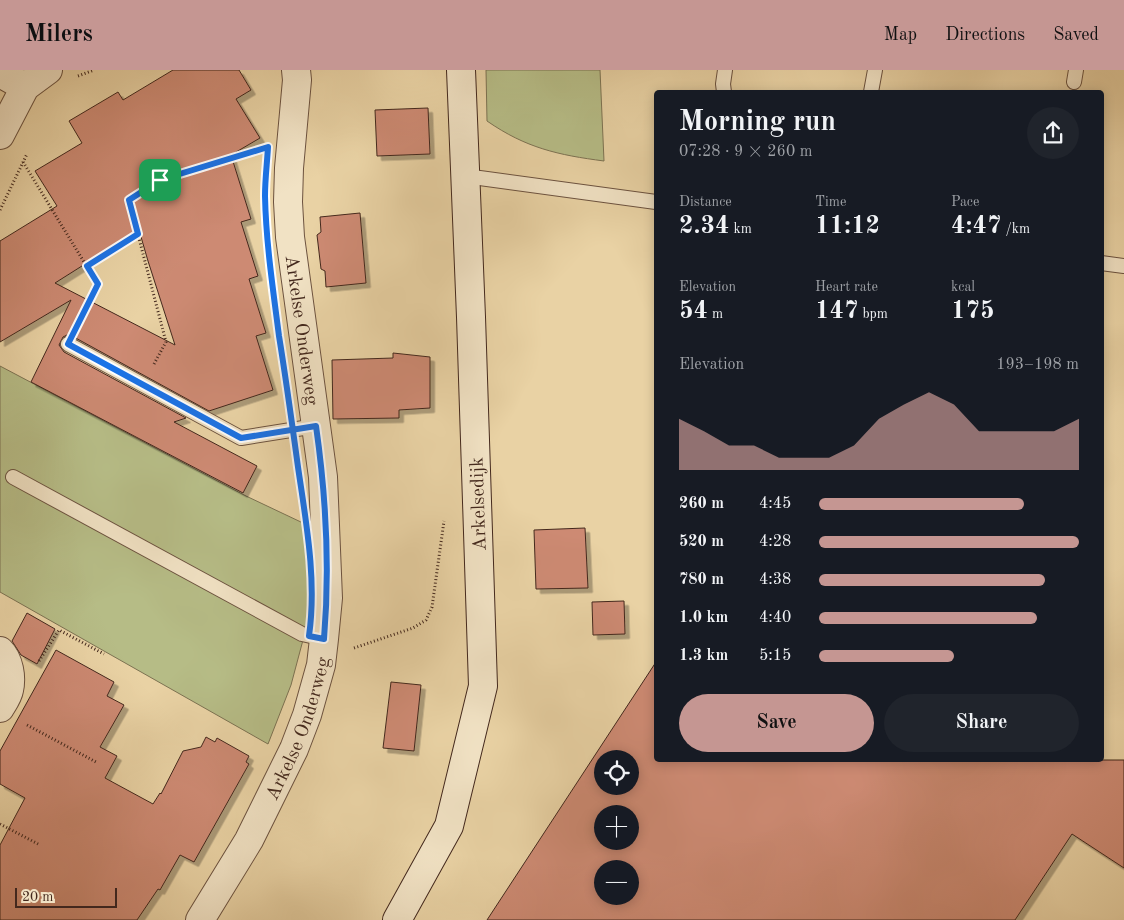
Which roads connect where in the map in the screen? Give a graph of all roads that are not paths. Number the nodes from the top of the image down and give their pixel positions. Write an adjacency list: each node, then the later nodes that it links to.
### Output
1 (296, 70): 16 (street, Arkelse Onderweg)
2 (461, 70): 11 (street, Arkelsedijk)
3 (725, 70): 8 (lane)
4 (875, 70): 9 (lane)
5 (0, 73): 7 (street)
6 (60, 74): 7 (street)
7 (25, 87): 10 (street)
8 (724, 90)
9 (871, 90)
10 (0, 135)
11 (465, 176): 12 (lane); 22 (street, Arkelsedijk)
12 (654, 202)
13 (1104, 263): 14 (lane)
14 (1124, 266)
15 (68, 344): 16 (lane)
16 (316, 426): 18 (street, Arkelse Onderweg)
17 (13, 477): 18 (lane)
18 (336, 644): 21 (street, Arkelse Onderweg)
19 (0, 651): 20 (street)
20 (0, 708)
21 (200, 920)
22 (397, 920)

